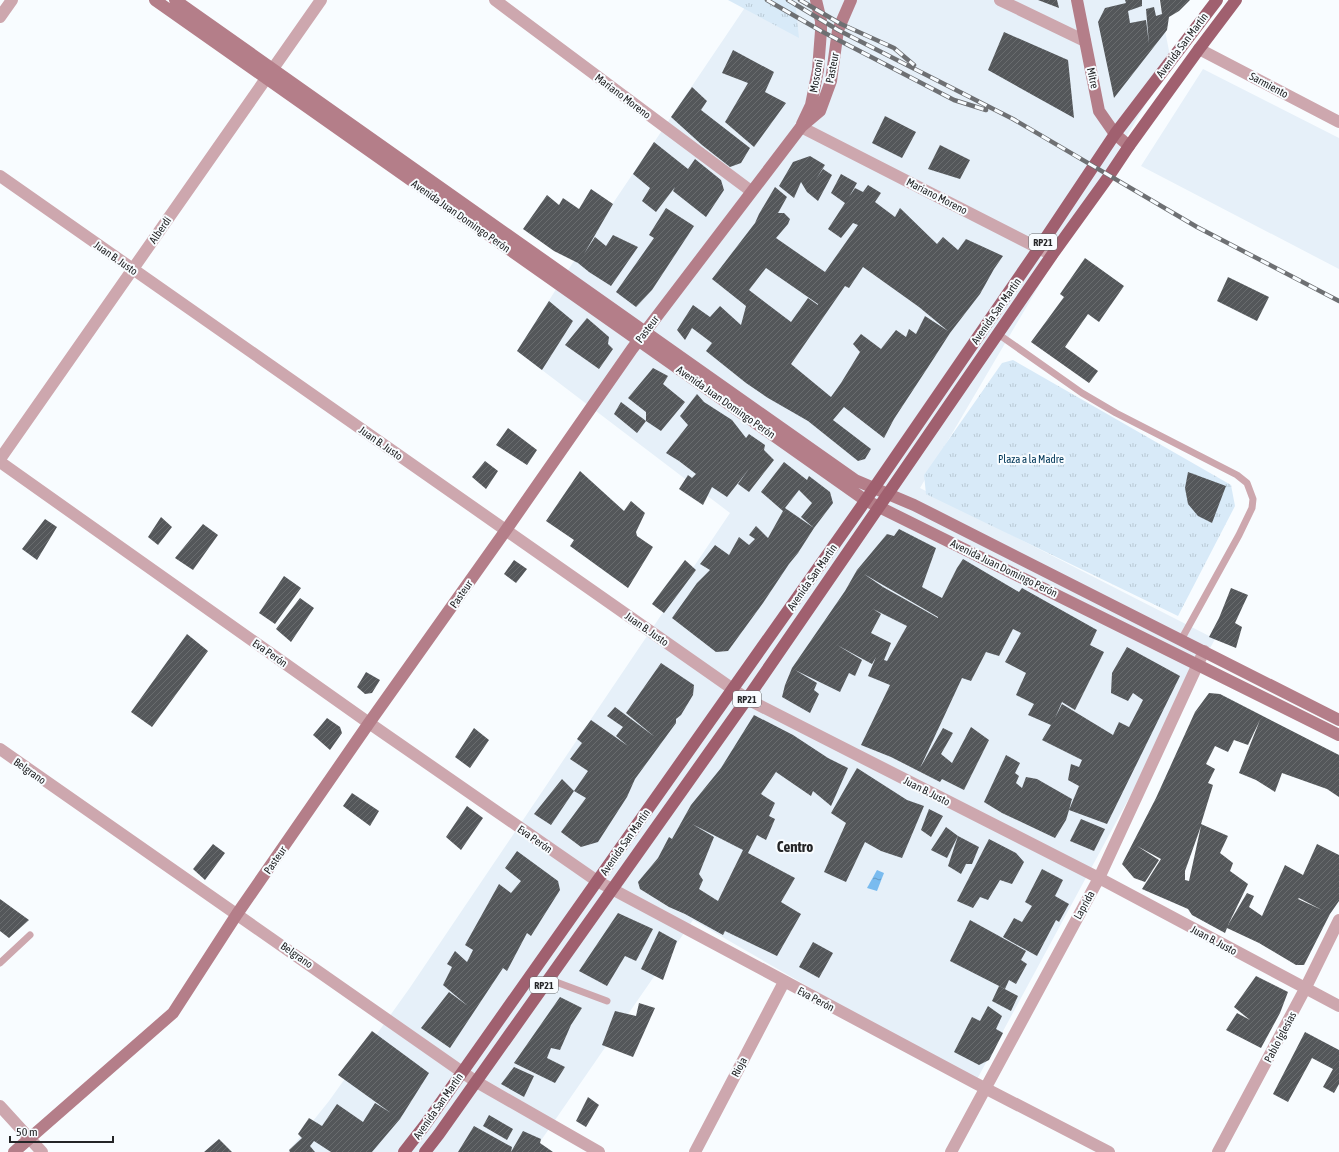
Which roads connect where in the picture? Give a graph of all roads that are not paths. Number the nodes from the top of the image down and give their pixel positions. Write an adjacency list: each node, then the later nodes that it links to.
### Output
1 (12, 0): 12 (street)
2 (155, 0): 15 (main road, Avenida Juan Domingo Perón)
3 (175, 0): 15 (main road, Avenida Juan Domingo Perón)
4 (321, 0): 15 (street, Alberdi)
5 (495, 0): 21 (street, Mariano Moreno)
6 (816, 0): 17 (main road, Mosconi)
7 (851, 0): 17 (main road, Pasteur)
8 (1000, 0): 13 (street)
9 (1077, 0): 13 (main road, Mitre)
10 (1216, 0): 18 (main road, Avenida San Martín / RP21)
11 (1236, 0): 14 (main road, Avenida San Martín / RP21)
12 (0, 17)
13 (1085, 41): 18 (main road, Mitre)
14 (1199, 49): 16 (street, Sarmiento); 19 (main road, Avenida San Martín / RP21)
15 (269, 74): 24 (street, Alberdi); 26 (main road, Avenida Juan Domingo Perón)
16 (1339, 122)
17 (801, 127): 21 (main road, Pasteur); 22 (street, Mariano Moreno)
18 (1115, 134): 19 (main road, Mitre); 22 (main road, Avenida San Martín / RP21)
19 (1129, 146): 23 (main road, Avenida San Martín / RP21)
20 (0, 176): 24 (street, Juan B. Justo)
21 (752, 191): 26 (main road, Pasteur)
22 (1039, 248): 23 (street, Mariano Moreno); 28 (main road, Avenida San Martín / RP21)
23 (1052, 255): 25 (main road, Avenida San Martín / RP21)
24 (132, 270): 27 (street, Alberdi); 32 (street, Juan B. Justo)
25 (998, 334): 29 (main road, Avenida San Martín / RP21); 33 (lane)
26 (642, 337): 28 (main road, Avenida Juan Domingo Perón); 30 (main road, Avenida Juan Domingo Perón); 32 (main road, Pasteur)
27 (0, 461): 39 (street, Eva Perón)
28 (874, 488): 29 (main road, Avenida Juan Domingo Perón); 30 (main road, Avenida San Martín / RP21)
29 (888, 494): 31 (main road, Avenida San Martín / RP21); 33 (main road, Avenida Juan Domingo Perón)
30 (865, 500): 31 (main road, Avenida Juan Domingo Perón); 36 (main road, Avenida San Martín / RP21)
31 (879, 507): 35 (main road, Avenida Juan Domingo Perón); 37 (main road, Avenida San Martín / RP21)
32 (506, 530): 36 (street, Juan B. Justo); 39 (main road, Pasteur)
33 (1181, 640): 34 (main road, Avenida Juan Domingo Perón)
34 (1204, 651): 35 (street, Laprida); 38 (main road, Avenida Juan Domingo Perón)
35 (1198, 664): 40 (main road, Avenida Juan Domingo Perón); 42 (street, Laprida)
36 (733, 690): 37 (street, Juan B. Justo); 43 (main road, Avenida San Martín / RP21)
37 (747, 699): 42 (street, Juan B. Justo); 44 (main road, Avenida San Martín / RP21)
38 (1339, 720)
39 (369, 723): 43 (street, Eva Perón); 45 (main road, Pasteur)
40 (1339, 735)
41 (0, 749): 45 (street, Belgrano)
42 (1099, 878): 51 (street, Juan B. Justo); 56 (street, Laprida)
43 (597, 881): 44 (street, Eva Perón); 54 (main road, Avenida San Martín / RP21)
44 (612, 889): 49 (main road, Avenida San Martín / RP21); 50 (street, Eva Perón)
45 (237, 914): 54 (street, Belgrano); 58 (main road, Pasteur)
46 (1339, 920): 51 (street, Pablo Iglesias)
47 (30, 935): 48 (lane)
48 (0, 963)
49 (548, 979): 52 (lane); 55 (main road, Avenida San Martín / RP21)
50 (784, 982): 56 (street, Eva Perón); 64 (street, Rioja)
51 (1305, 989): 53 (street, Juan B. Justo); 67 (street, Pablo Iglesias)
52 (607, 1001)
53 (1339, 1006)
54 (462, 1071): 55 (street, Belgrano); 61 (main road, Avenida San Martín / RP21)
55 (476, 1081): 62 (main road, Avenida San Martín / RP21); 63 (street, Belgrano)
56 (985, 1088): 65 (street, Laprida); 66 (street, Eva Perón)
57 (0, 1106): 58 (street)
58 (30, 1138): 59 (main road, Pasteur); 60 (street)
59 (14, 1152)
60 (42, 1152)
61 (404, 1152)
62 (425, 1152)
63 (599, 1152)
64 (695, 1152)
65 (951, 1152)
66 (1109, 1152)
67 (1218, 1152)

